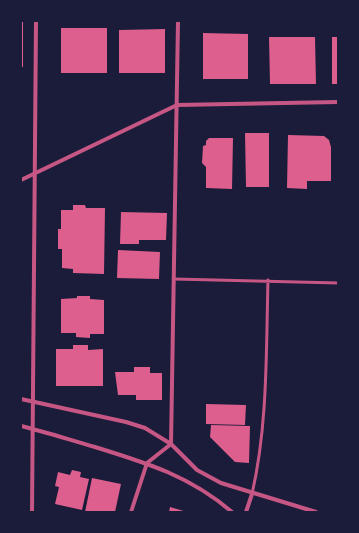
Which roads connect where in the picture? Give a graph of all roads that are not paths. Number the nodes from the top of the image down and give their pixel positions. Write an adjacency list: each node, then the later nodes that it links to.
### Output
1 (36, 21): 5 (street)
2 (178, 21): 4 (street)
3 (338, 102): 4 (street)
4 (177, 105): 5 (street); 7 (street)
5 (36, 172): 6 (street); 11 (street)
6 (21, 180)
7 (174, 279): 8 (lane); 14 (street)
8 (268, 280): 9 (lane); 16 (lane)
9 (338, 282)
10 (21, 399): 11 (street)
11 (32, 402): 13 (street); 14 (street)
12 (21, 426): 13 (street)
13 (32, 429): 15 (street); 17 (street)
14 (171, 444): 15 (street); 16 (street)
15 (147, 463): 18 (street); 19 (street)
16 (252, 494): 20 (street); 21 (street)
17 (32, 512)
18 (131, 512)
19 (232, 512)
20 (246, 512)
21 (316, 512)

